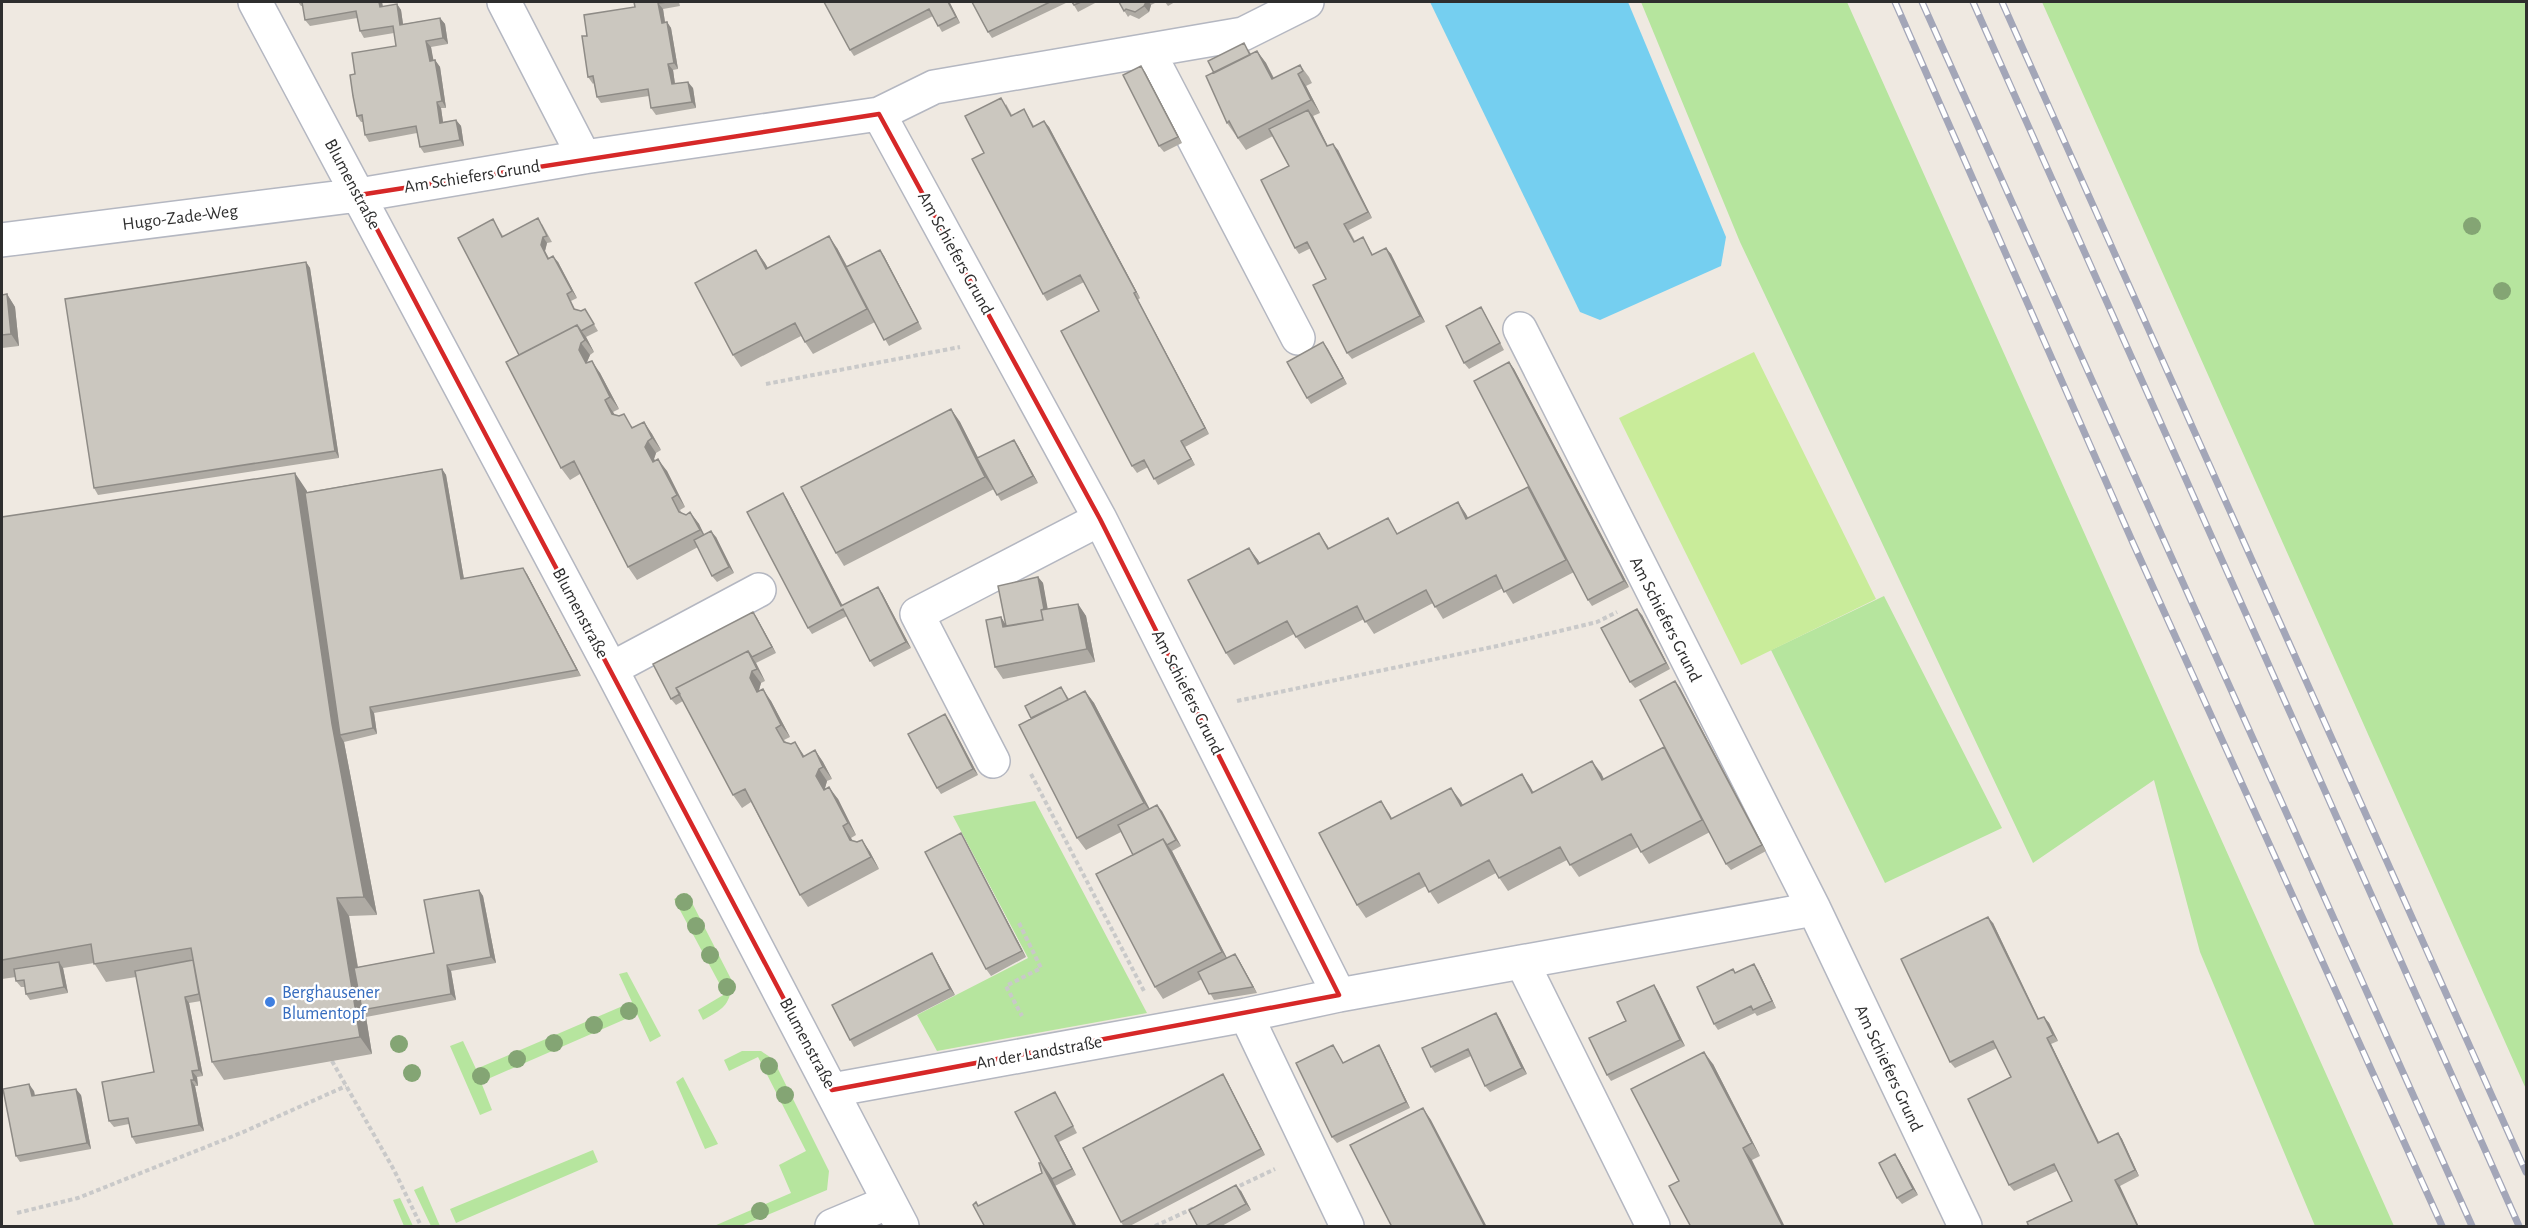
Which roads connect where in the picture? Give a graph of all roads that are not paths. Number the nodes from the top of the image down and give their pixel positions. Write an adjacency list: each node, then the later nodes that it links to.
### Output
1 (255, 2): 7 (street, Blumenstraße)
2 (504, 2): 6 (street)
3 (1307, 2): 4 (street, Am Schiefers Grund)
4 (1148, 51): 5 (street, Am Schiefers Grund); 10 (street)
5 (879, 114): 6 (street, Am Schiefers Grund); 11 (street, Am Schiefers Grund)
6 (584, 157): 7 (street, Am Schiefers Grund)
7 (359, 195): 8 (street, Hugo-Zade-Weg); 13 (street, Blumenstraße)
8 (2, 240)
9 (1520, 329): 15 (street, Am Schiefers Grund)
10 (1298, 338)
11 (1100, 519): 14 (street); 17 (street, Am Schiefers Grund)
12 (759, 590): 13 (street)
13 (611, 669): 19 (street, Blumenstraße)
14 (993, 760)
15 (1814, 909): 16 (street); 24 (street, Am Schiefers Grund)
16 (1522, 962): 17 (street); 23 (street)
17 (1339, 995): 18 (street)
18 (1246, 1015): 19 (street, An der Landstraße); 22 (street)
19 (832, 1090): 20 (street, Blumenstraße)
20 (896, 1214): 21 (street)
21 (832, 1227)
22 (1347, 1227)
23 (1653, 1227)
24 (1965, 1227)

